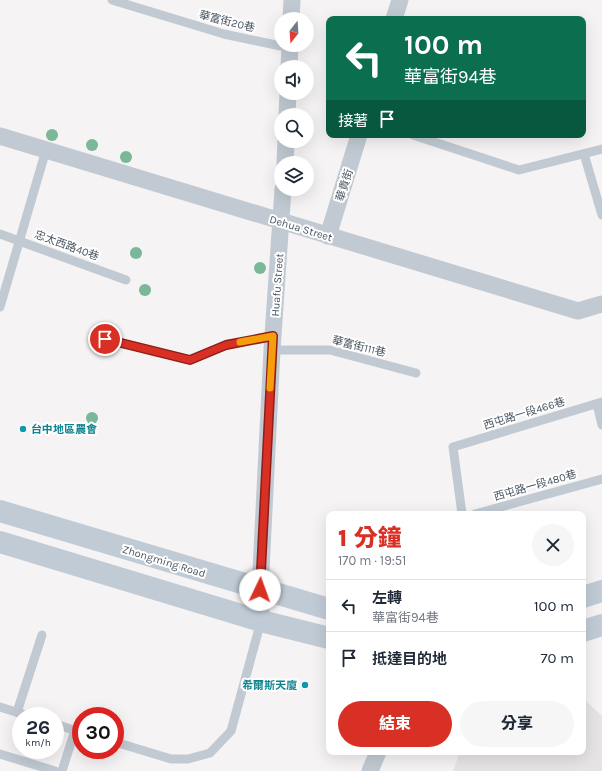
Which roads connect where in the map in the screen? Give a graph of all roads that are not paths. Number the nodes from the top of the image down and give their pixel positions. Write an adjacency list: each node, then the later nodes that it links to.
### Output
1 (112, 0): 6 (lane, 華富街20巷)
2 (292, 0): 4 (street)
3 (400, 0): 5 (street)
4 (291, 12)
5 (395, 16)
6 (274, 43)
7 (0, 136): 11 (street, Dehua Street)
8 (358, 138): 17 (street, 華貴街)
9 (422, 138): 12 (lane)
10 (602, 149): 12 (lane)
11 (46, 150): 15 (street, Dehua Street); 18 (lane)
12 (584, 154): 14 (lane)
13 (283, 196): 15 (street, Huafu Street)
14 (602, 215)
15 (282, 222): 17 (street, Dehua Street); 23 (street, Huafu Street)
16 (0, 234): 18 (lane, 忠太西路40巷)
17 (328, 236): 20 (street, Dehua Street)
18 (19, 241): 19 (lane, 忠太西路40巷); 21 (lane)
19 (126, 280)
20 (602, 304)
21 (0, 307)
22 (105, 339): 23 (lane, 華富街111巷)
23 (272, 343): 24 (lane, 華富街111巷); 32 (street, Huafu Street)
24 (416, 373)
25 (599, 403): 26 (lane); 28 (lane, 西屯路一段466巷)
26 (602, 425)
27 (602, 479): 29 (lane, 西屯路一段480巷)
28 (462, 511)
29 (486, 511)
30 (0, 512): 32 (main road, Zhongming Road)
31 (0, 542): 36 (main road)
32 (260, 590): 35 (main road, Zhongming Road); 36 (street, Huafu Street)
33 (602, 591): 34 (main road)
34 (586, 596)
35 (326, 608)
36 (262, 621): 40 (main road); 44 (lane)
37 (602, 625): 38 (main road)
38 (586, 630)
39 (42, 635): 42 (lane)
40 (326, 637)
41 (0, 707): 43 (lane)
42 (19, 707)
43 (12, 711)
44 (124, 745)
45 (72, 746): 49 (lane)
46 (0, 754): 48 (lane)
47 (377, 755): 50 (street)
48 (55, 771)
49 (62, 771)
50 (370, 771)

